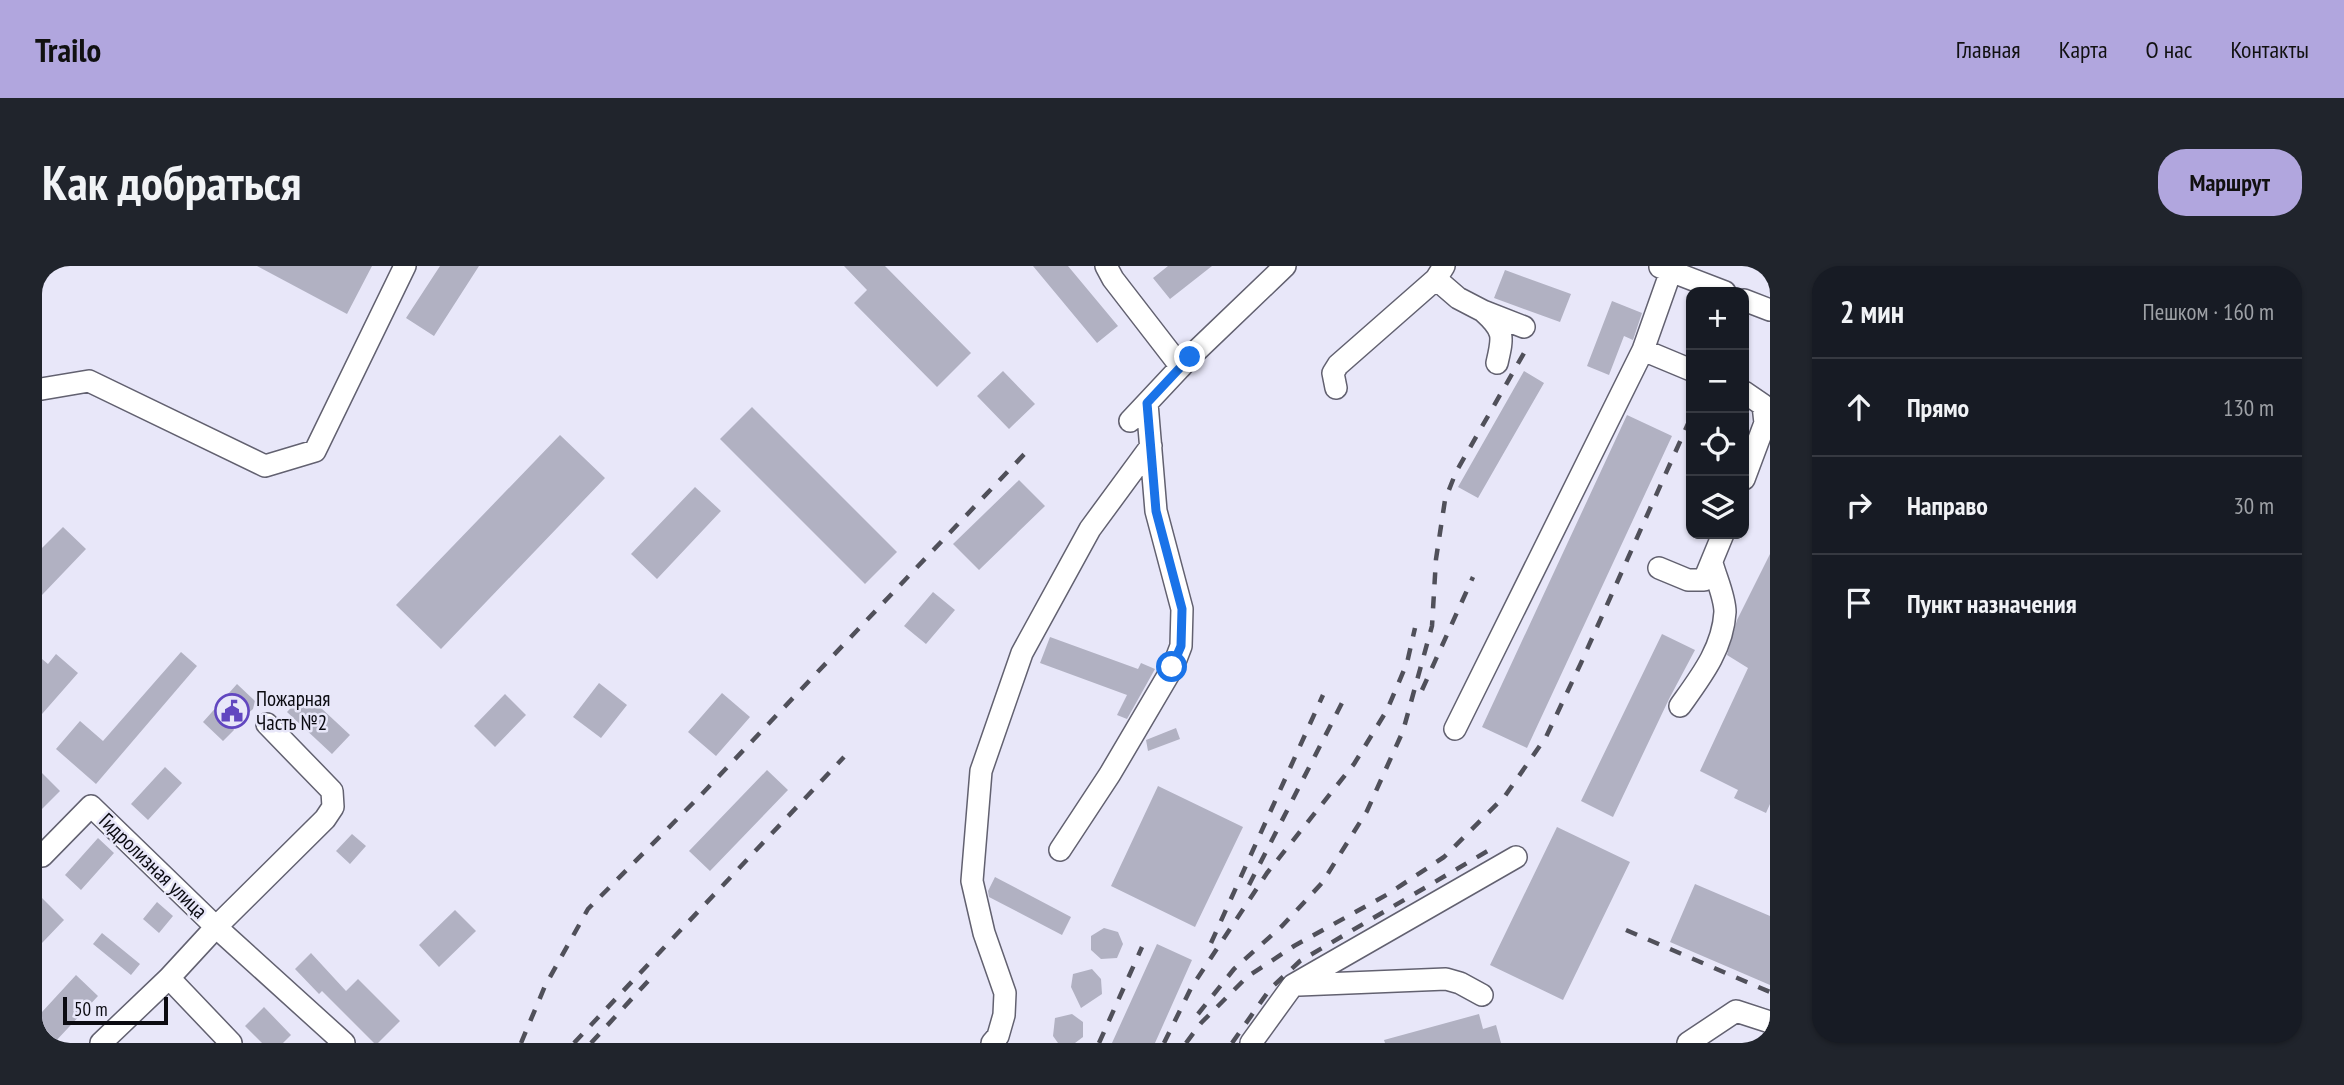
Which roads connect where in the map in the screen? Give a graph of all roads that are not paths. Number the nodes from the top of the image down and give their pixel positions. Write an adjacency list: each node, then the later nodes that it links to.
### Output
1 (405, 266): 16 (street)
2 (1106, 266): 13 (street)
3 (1285, 266): 13 (street)
4 (1664, 269): 6 (street); 11 (street)
5 (1440, 273): 9 (street); 15 (street)
6 (1712, 287)
7 (1749, 302): 8 (street)
8 (1768, 308)
9 (1483, 311): 10 (street); 12 (street)
10 (1524, 327)
11 (1643, 350): 14 (street); 27 (street)
12 (1497, 363)
13 (1181, 367): 18 (street)
14 (1686, 368)
15 (1336, 388)
16 (42, 389)
17 (1749, 395): 21 (street)
18 (1147, 403): 19 (street); 20 (street)
19 (1130, 421)
20 (1151, 446): 28 (street); 39 (street)
21 (1745, 476)
22 (1721, 539): 23 (street)
23 (1712, 564): 24 (street); 25 (street)
24 (1659, 568)
25 (1680, 706)
26 (267, 724): 31 (street)
27 (1455, 729)
28 (1060, 850)
29 (42, 856): 31 (street, Гидролизная улица)
30 (1516, 857): 33 (street)
31 (216, 927): 32 (street, Гидролизная улица); 38 (street)
32 (169, 978): 36 (street, Гидролизная улица); 37 (street)
33 (1293, 985): 34 (street); 40 (street)
34 (1482, 995)
35 (1770, 1022): 41 (street)
36 (101, 1043)
37 (231, 1043)
38 (344, 1043)
39 (992, 1043)
40 (1251, 1043)
41 (1688, 1043)

